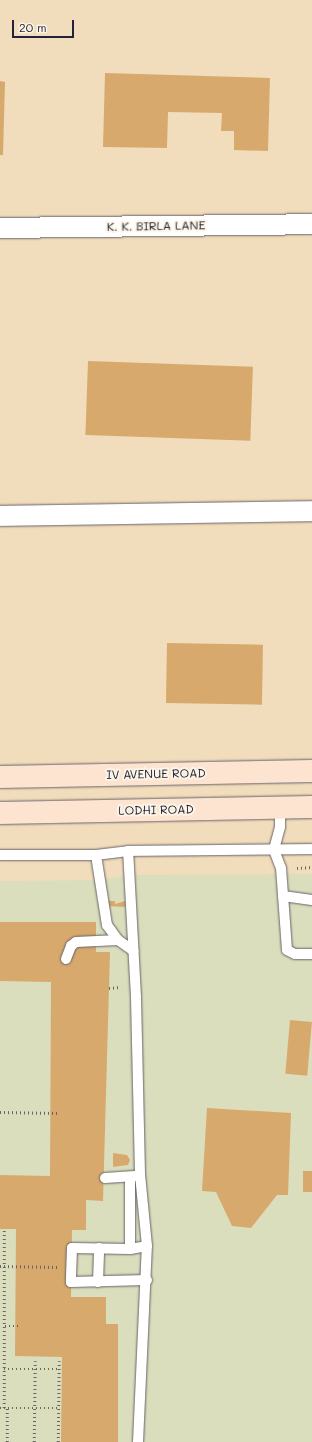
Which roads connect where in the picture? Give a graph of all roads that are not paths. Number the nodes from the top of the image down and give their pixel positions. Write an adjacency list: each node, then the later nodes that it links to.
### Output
1 (312, 224): 2 (street, K. K. BIRLA LANE)
2 (0, 228)
3 (312, 511): 4 (street)
4 (0, 516)
5 (312, 771): 6 (main road, IV AVENUE ROAD)
6 (0, 777)
7 (312, 807): 8 (main road, LODHI ROAD)
8 (280, 808): 9 (main road, LODHI ROAD); 11 (lane)
9 (0, 813)
10 (312, 849): 11 (lane)
11 (274, 850): 12 (lane); 15 (lane)
12 (128, 851): 14 (lane); 18 (lane)
13 (0, 855): 14 (lane)
14 (96, 855): 17 (lane)
15 (282, 896): 16 (lane); 19 (lane)
16 (312, 900)
17 (118, 940): 18 (lane); 20 (lane)
18 (134, 951): 21 (lane)
19 (312, 954)
20 (66, 959)
21 (135, 1176): 22 (lane); 23 (lane); 25 (lane)
22 (106, 1178)
23 (147, 1246): 25 (lane); 26 (lane)
24 (99, 1248): 25 (lane); 27 (lane); 27 (lane)
25 (130, 1249)
26 (147, 1280): 27 (lane); 28 (lane)
27 (98, 1282)
28 (138, 1442)

